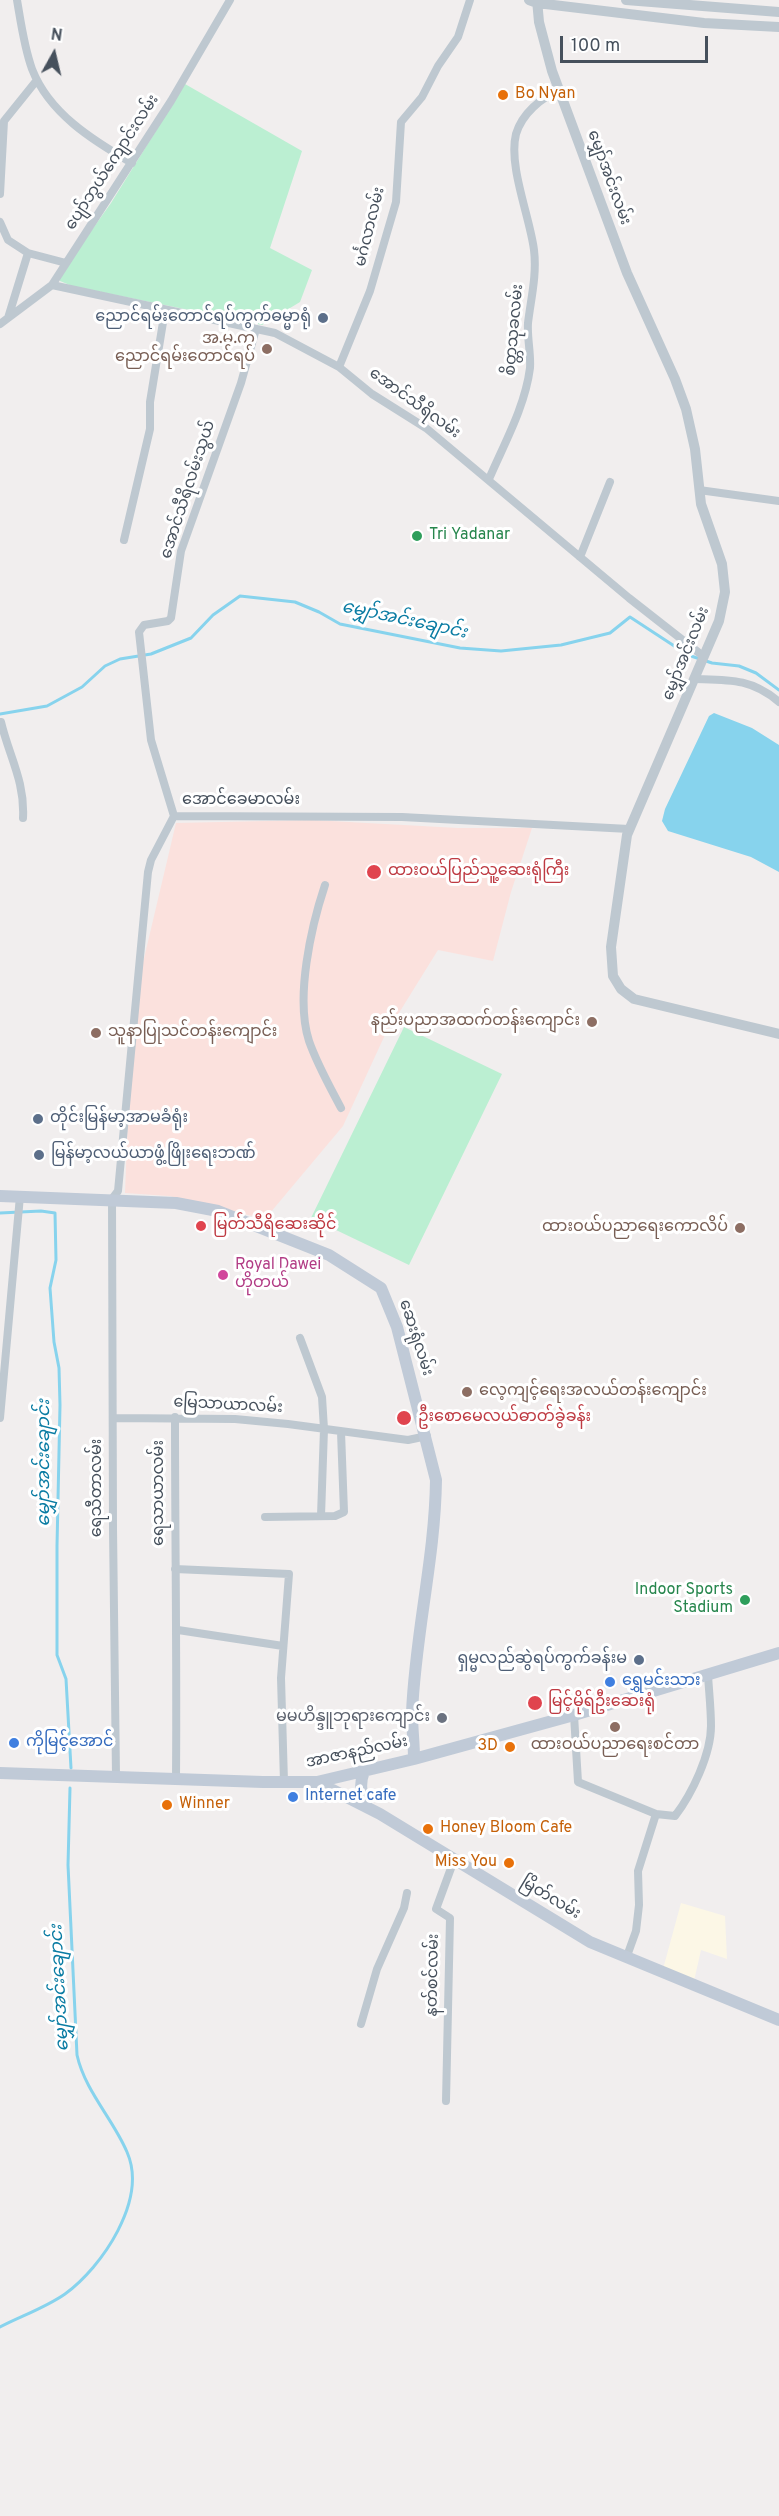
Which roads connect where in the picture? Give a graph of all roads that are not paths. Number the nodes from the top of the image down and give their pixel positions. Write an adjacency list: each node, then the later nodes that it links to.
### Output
1 (17, 0): 8 (street)
2 (230, 0): 10 (street, ပျော်ဘွယ်ကျောင်းလမ်း)
3 (470, 0): 21 (street, မင်္ဂလာလမ်း)
4 (626, 0): 6 (street)
5 (535, 1): 7 (street); 9 (street, မျှော်အင်းလမ်း)
6 (779, 12)
7 (779, 27)
8 (37, 80): 10 (street); 11 (street)
9 (560, 91): 22 (street, စိတ္တသုခလမ်း); 24 (street, မျှော်အင်းလမ်း)
10 (132, 163): 15 (street, ပျော်ဘွယ်ကျောင်းလမ်း)
11 (0, 164): 12 (street)
12 (0, 194)
13 (0, 222): 14 (street)
14 (28, 253): 15 (street); 18 (street)
15 (66, 263): 16 (street, ပျော်ဘွယ်ကျောင်းလမ်း)
16 (52, 285): 17 (street, အောင်သီရိလမ်း); 18 (street, ပျော်ဘွယ်ကျောင်းလမ်း)
17 (165, 310): 20 (street, အောင်သီရိလမ်း); 26 (street)
18 (8, 319): 19 (street, ပျော်ဘွယ်ကျောင်းလမ်း)
19 (0, 324)
20 (256, 329): 21 (street, အောင်သီရိလမ်း); 32 (street, အောင်သီရိလမ်းသွယ်)
21 (339, 367): 22 (street, အောင်သီရိလမ်း)
22 (489, 479): 27 (street, အောင်သီရိလမ်း)
23 (610, 482): 27 (street)
24 (699, 490): 25 (street); 28 (street, မျှော်အင်းလမ်း)
25 (779, 501)
26 (123, 540)
27 (580, 556): 28 (street, အောင်သီရိလမ်း)
28 (703, 656): 29 (street, မျှော်အင်းလမ်း)
29 (694, 679): 30 (street); 34 (street, မျှော်အင်းလမ်း)
30 (779, 702)
31 (1, 722): 33 (street)
32 (174, 816): 34 (street, အောင်ခေမာလမ်း); 40 (street, အောင်ခေမာလမ်း)
33 (23, 818)
34 (629, 829): 36 (street, မျှော်အင်းလမ်း)
35 (325, 885): 37 (street)
36 (779, 1034)
37 (341, 1108)
38 (0, 1196): 39 (main road, ဆေးရုံလမ်း)
39 (20, 1196): 40 (main road, ဆေးရုံလမ်း); 42 (street)
40 (112, 1199): 46 (street, ရေသီတာလမ်း); 50 (main road, ဆေးရုံလမ်း)
41 (0, 1292): 42 (street)
42 (10, 1292): 44 (street)
43 (300, 1338): 48 (street)
44 (1, 1380): 45 (street)
45 (0, 1418)
46 (113, 1418): 47 (street, မြေသာယာလမ်း); 62 (street, ရေသီတာလမ်း)
47 (176, 1418): 48 (street, မြေသာယာလမ်း); 53 (street, ရေသာယာလမ်း)
48 (324, 1429): 49 (street, မြေသာယာလမ်း); 51 (street)
49 (341, 1432): 50 (street, မြေသာယာလမ်း); 51 (street)
50 (427, 1436): 59 (main road, ဆေးရုံလမ်း)
51 (321, 1516): 52 (street)
52 (265, 1517)
53 (175, 1569): 54 (street, ရေသာယာလမ်း); 55 (street, ရေသာယာလမ်း)
54 (178, 1630): 55 (street); 63 (street, ရေသာယာလမ်း)
55 (283, 1646): 64 (street, ရေသာယာလမ်း)
56 (779, 1653): 57 (main road, အာဇာနည်လမ်း)
57 (708, 1675): 58 (main road, အာဇာနည်လမ်း); 67 (street)
58 (574, 1715): 59 (main road, အာဇာနည်လမ်း); 67 (street)
59 (414, 1758): 60 (main road, အာဇာနည်လမ်း)
60 (364, 1771): 65 (main road, အာဇာနည်လမ်း); 66 (main road)
61 (0, 1773): 62 (main road, အာဇာနည်လမ်း)
62 (116, 1776): 63 (main road, အာဇာနည်လမ်း)
63 (176, 1778): 64 (main road, အာဇာနည်လမ်း)
64 (284, 1782): 65 (main road, အာဇာနည်လမ်း)
65 (318, 1782): 66 (main road, မြိတ်လမ်း)
66 (367, 1807): 68 (main road, မြိတ်လမ်း)
67 (656, 1814): 70 (street)
68 (454, 1860): 70 (main road, မြိတ်လမ်း); 73 (street, နတ်စင်လမ်း)
69 (407, 1893): 72 (street)
70 (627, 1956): 71 (main road, မြိတ်လမ်း)
71 (779, 2020)
72 (361, 2024)
73 (446, 2101)

